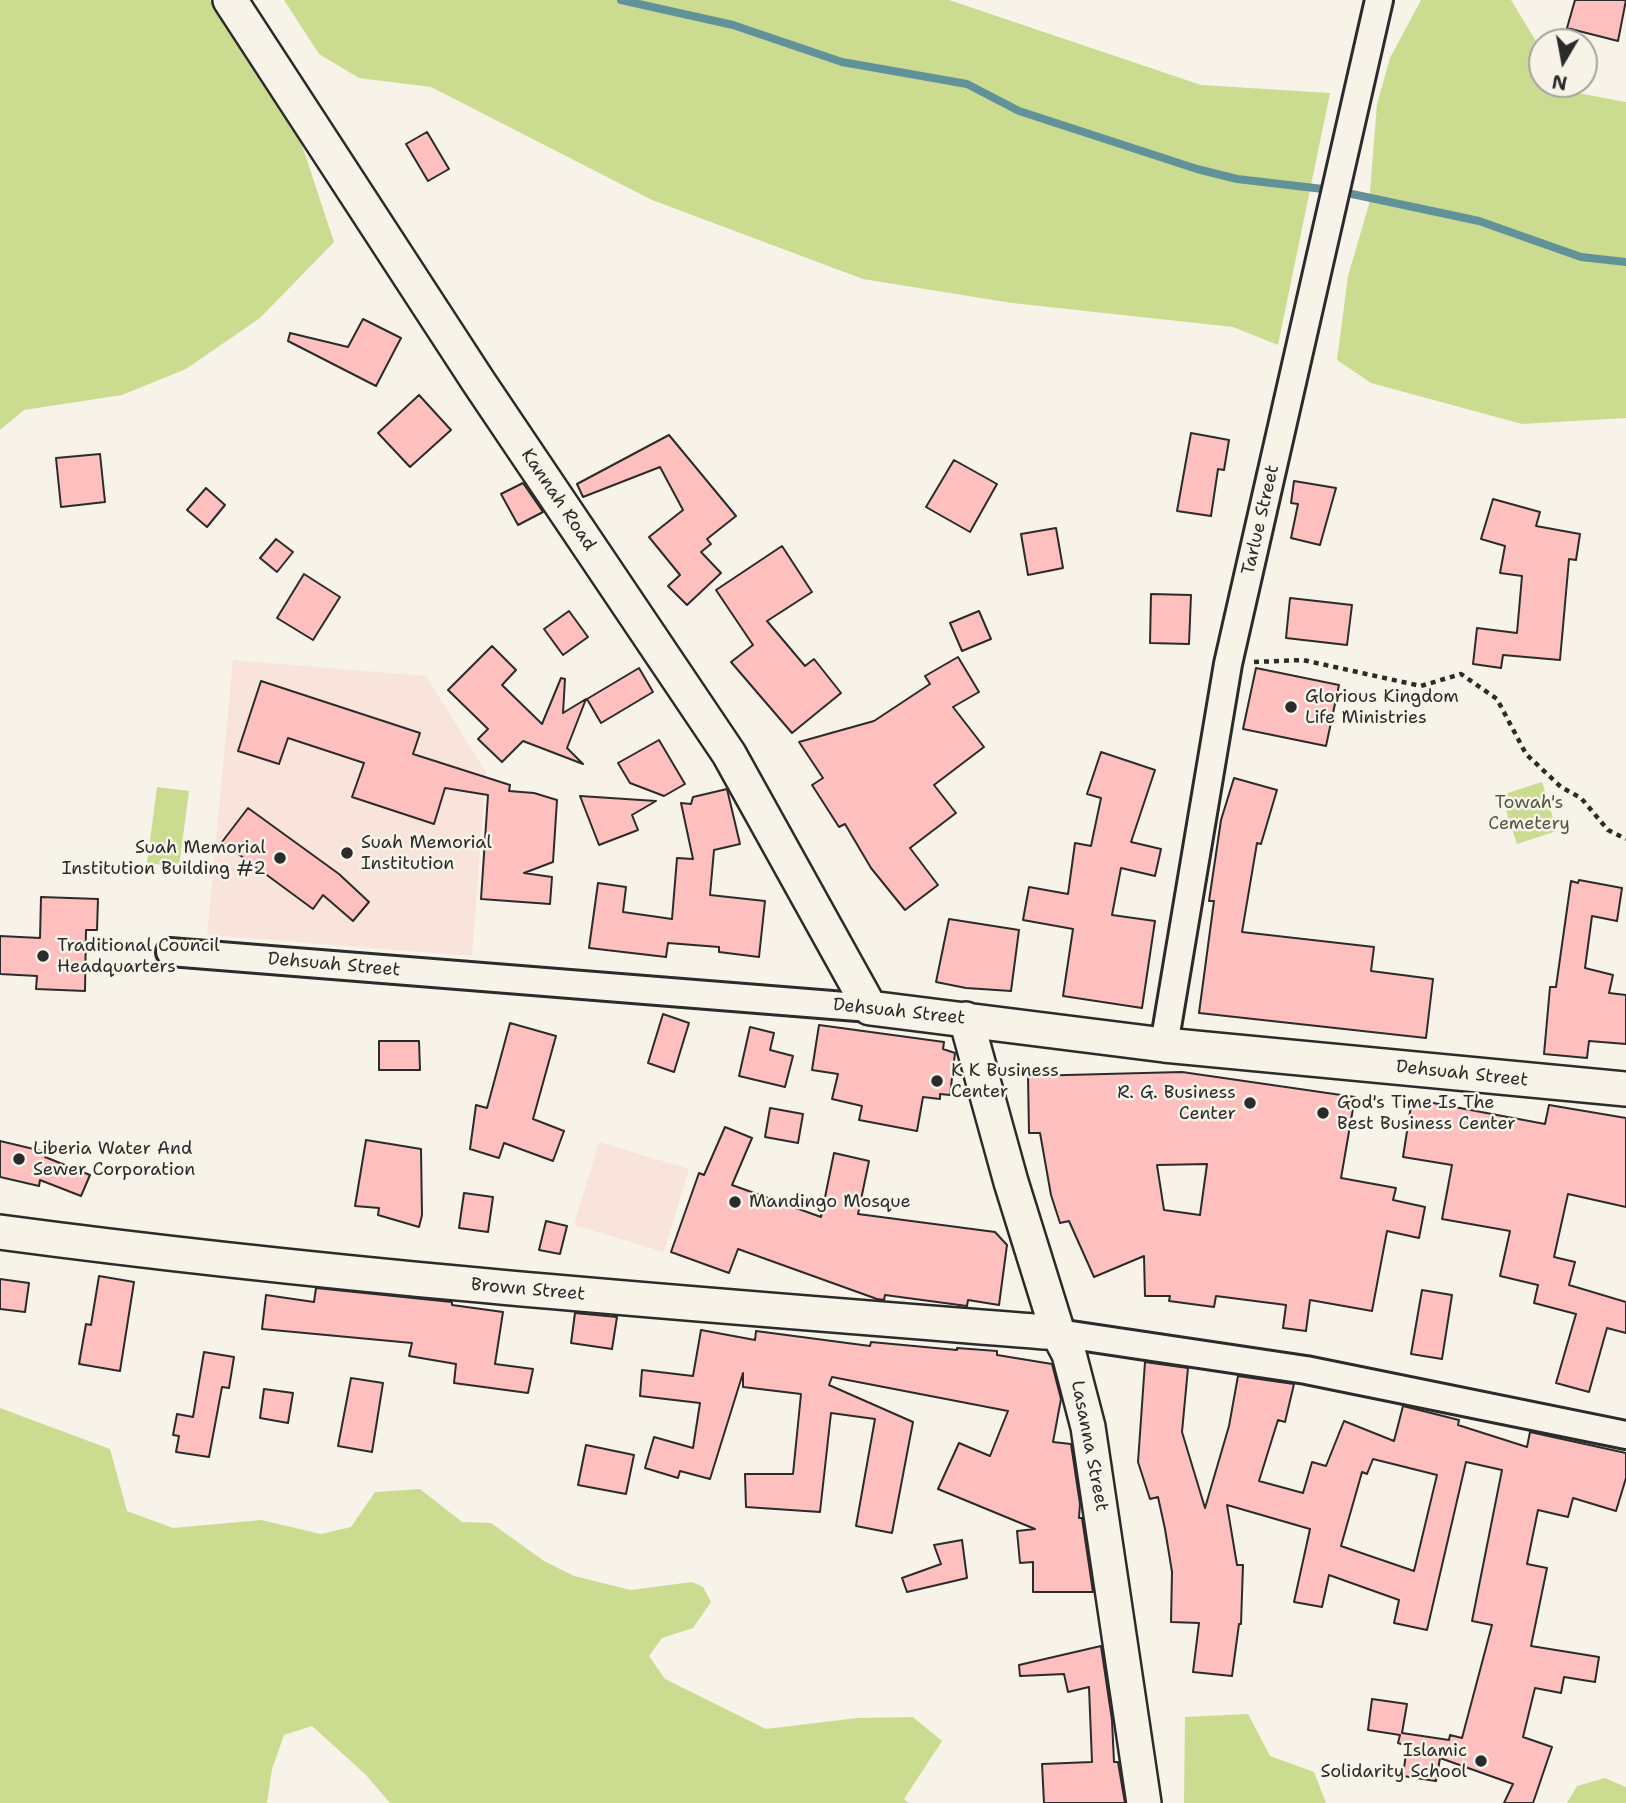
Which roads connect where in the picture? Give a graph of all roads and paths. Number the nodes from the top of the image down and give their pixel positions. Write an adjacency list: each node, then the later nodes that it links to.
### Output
1 (230, 0): 6 (street, Kannah Road)
2 (1379, 0): 3 (street, Tarlue Street)
3 (1228, 664): 4 (path); 8 (street, Tarlue Street)
4 (1626, 839)
5 (170, 952): 6 (street, Dehsuah Street)
6 (870, 1008): 7 (street, Dehsuah Street)
7 (966, 1019): 8 (street, Dehsuah Street); 11 (street, Lasanna Street)
8 (1164, 1045): 9 (street, Dehsuah Street)
9 (1626, 1090)
10 (0, 1232): 11 (street, Brown Street)
11 (1058, 1333): 12 (street); 13 (street, Lasanna Street)
12 (1626, 1435)
13 (1144, 1803)

